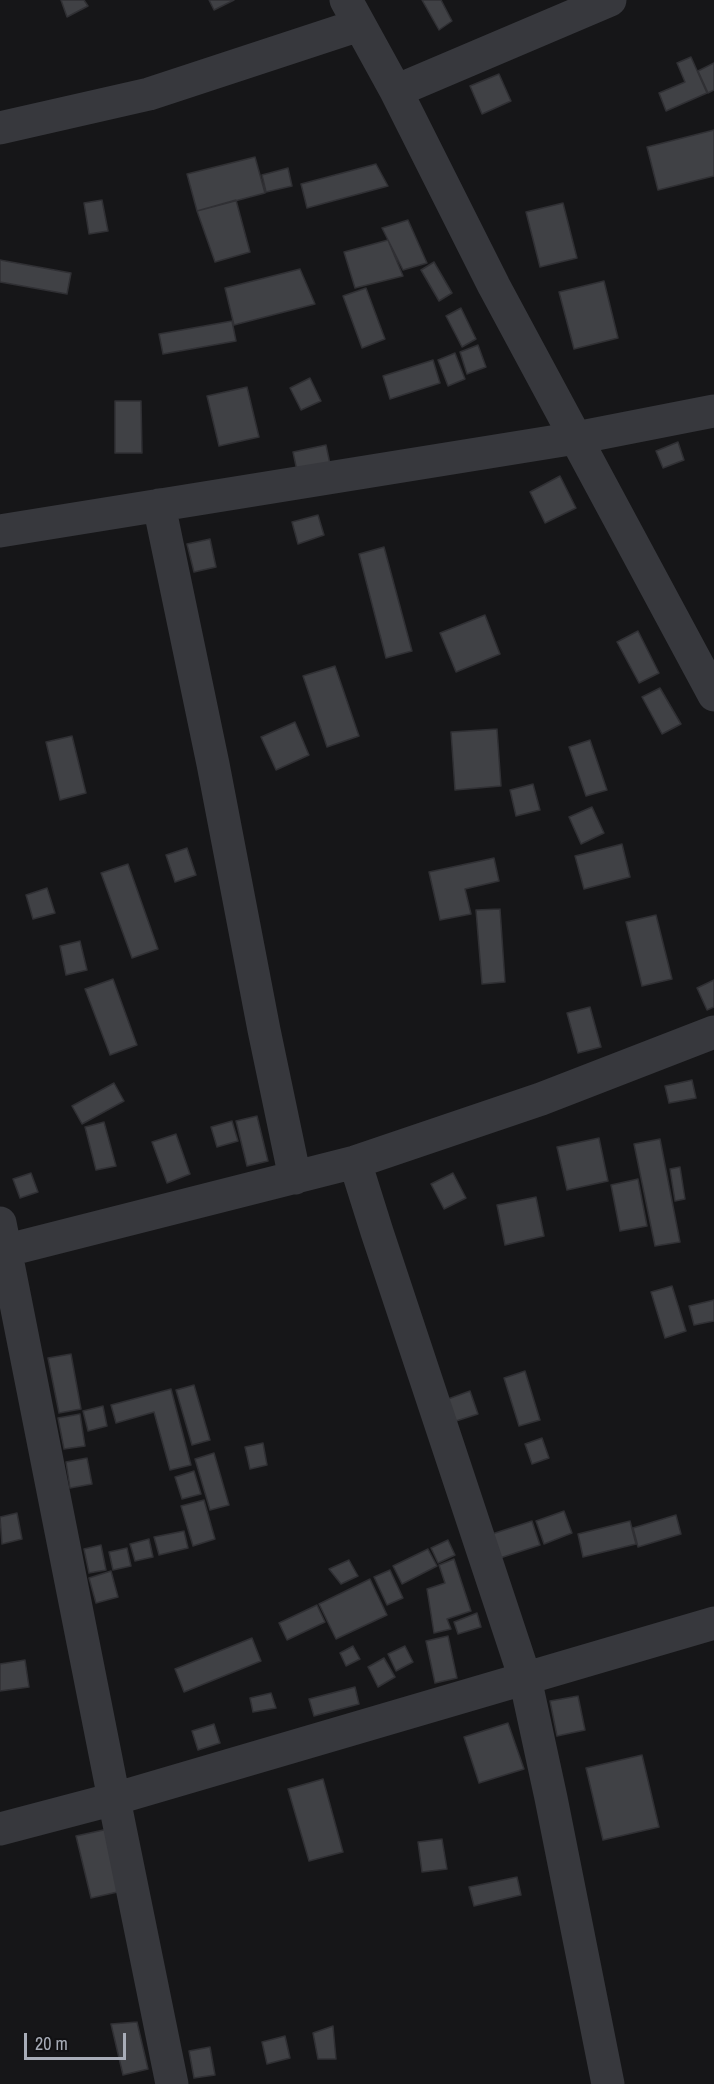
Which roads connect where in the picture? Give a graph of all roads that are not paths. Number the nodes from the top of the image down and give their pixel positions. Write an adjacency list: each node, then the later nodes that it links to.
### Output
1 (610, 0): 3 (street)
2 (352, 13): 3 (street); 4 (street)
3 (396, 91): 6 (street)
4 (0, 129)
5 (714, 411): 6 (street)
6 (576, 438): 7 (street); 9 (street)
7 (159, 505): 8 (street); 12 (street)
8 (0, 531)
9 (714, 695)
10 (714, 1032): 11 (street)
11 (355, 1162): 12 (street); 15 (street)
12 (295, 1178): 13 (street)
13 (2, 1242): 16 (street)
14 (714, 1623): 15 (street)
15 (525, 1678): 16 (street); 19 (street)
16 (114, 1799): 17 (street); 18 (street)
17 (0, 1829)
18 (172, 2084)
19 (608, 2084)

